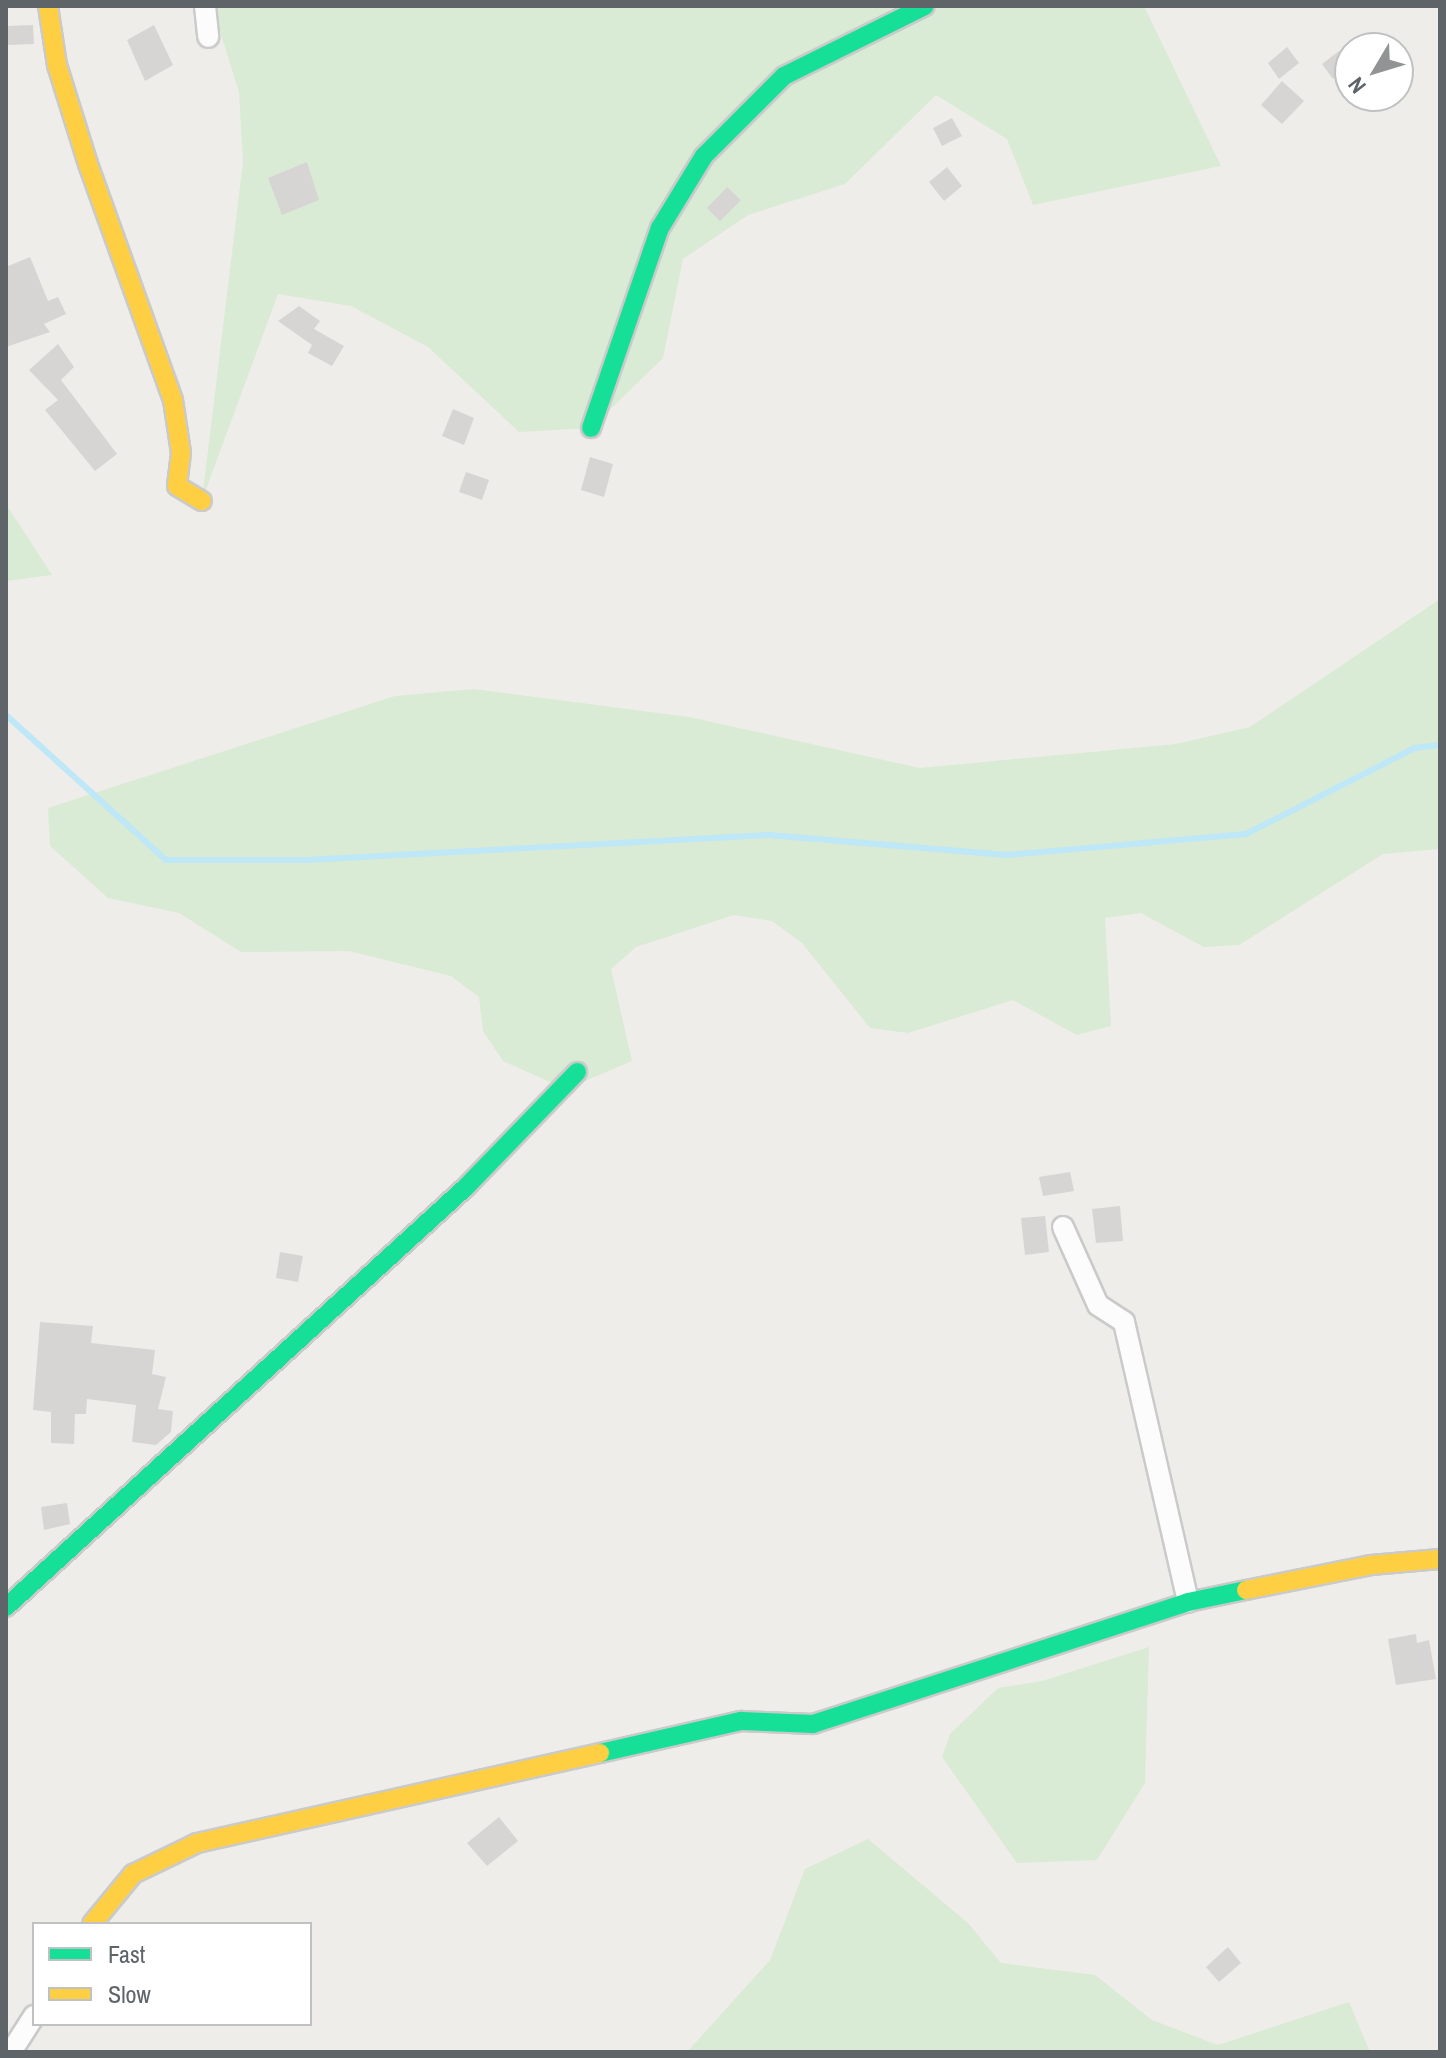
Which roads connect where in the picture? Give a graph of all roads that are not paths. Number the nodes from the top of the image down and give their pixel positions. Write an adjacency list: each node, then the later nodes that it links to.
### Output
1 (48, 6): 6 (street)
2 (205, 6): 4 (street)
3 (925, 6): 5 (street)
4 (208, 37)
5 (591, 428)
6 (202, 501)
7 (577, 1072): 11 (street)
8 (1063, 1227): 10 (street)
9 (1440, 1559): 10 (street)
10 (1188, 1602): 12 (street)
11 (6, 1607)
12 (94, 1922)
13 (32, 2019): 14 (street)
14 (11, 2052)

